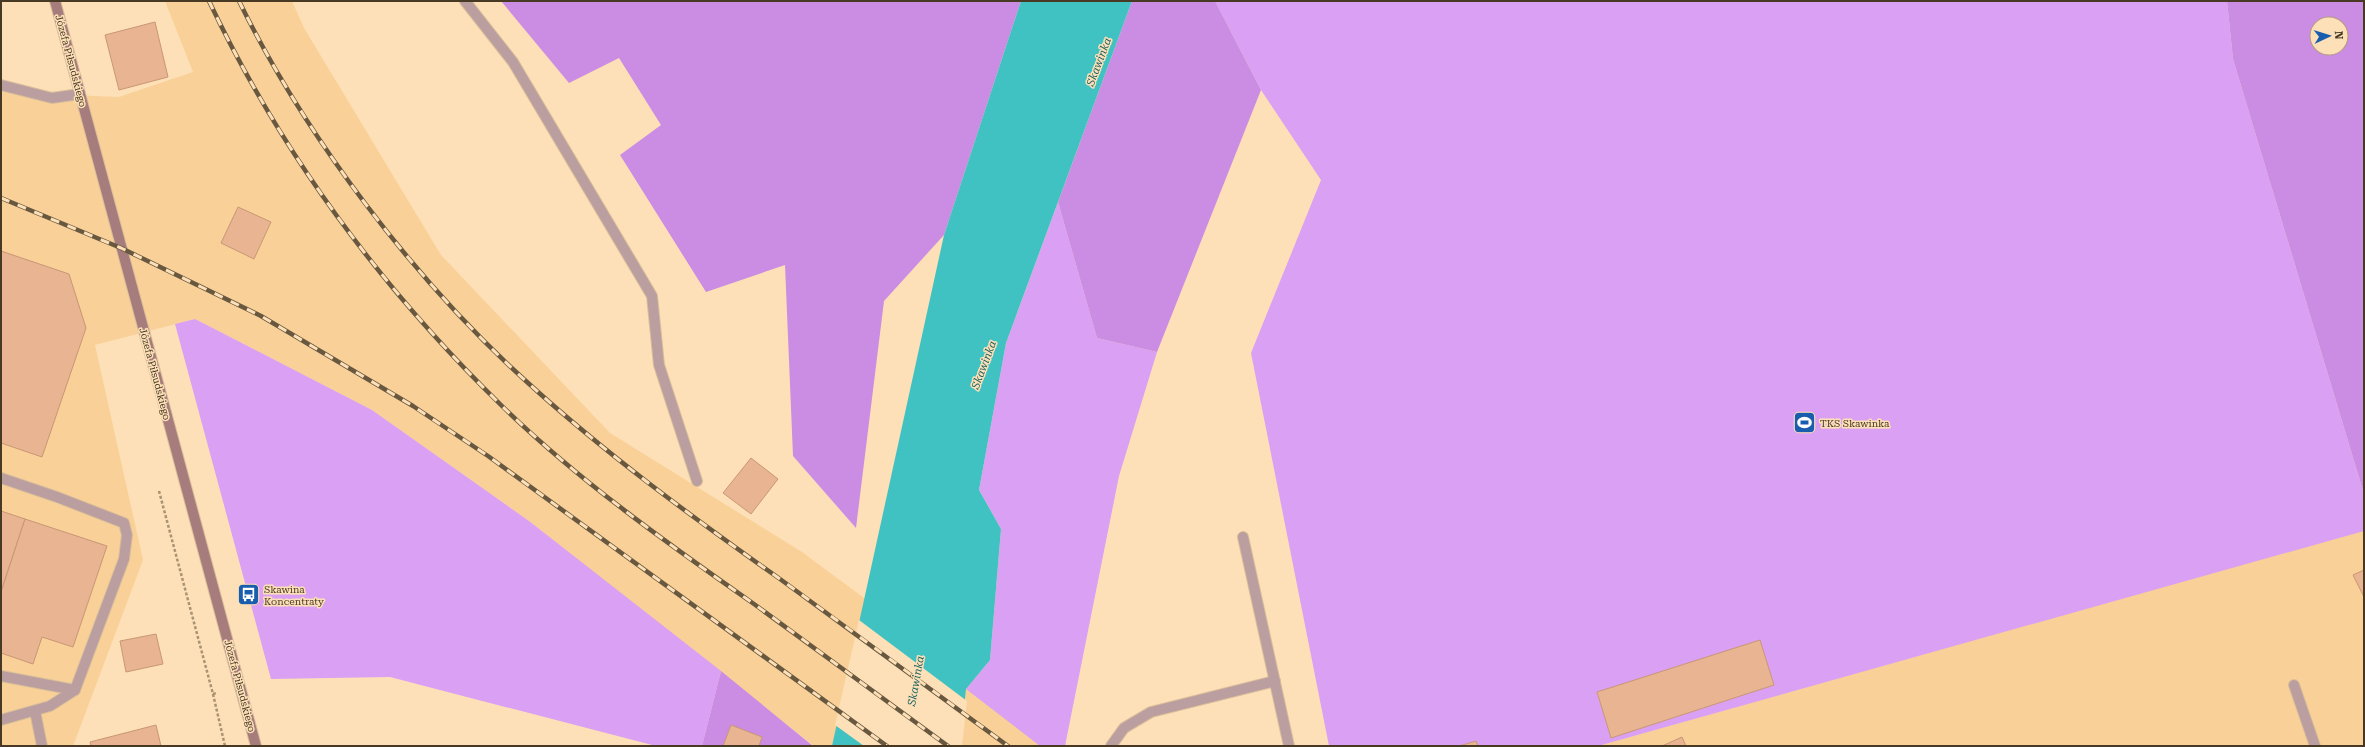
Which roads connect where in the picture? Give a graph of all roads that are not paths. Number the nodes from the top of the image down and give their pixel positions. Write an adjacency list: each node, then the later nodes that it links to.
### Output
1 (55, 1): 4 (main road, Józefa Piłsudskiego)
2 (465, 1): 6 (street)
3 (1, 85): 4 (street)
4 (80, 94): 15 (main road, Józefa Piłsudskiego)
5 (1, 478): 11 (street)
6 (697, 481)
7 (1244, 537): 9 (street)
8 (1, 676): 11 (street)
9 (1275, 681): 16 (street); 17 (street)
10 (2294, 685): 18 (street)
11 (75, 690): 12 (street)
12 (36, 711): 13 (street); 14 (street)
13 (1, 720)
14 (42, 746)
15 (256, 746)
16 (1111, 746)
17 (1289, 746)
18 (2315, 746)

